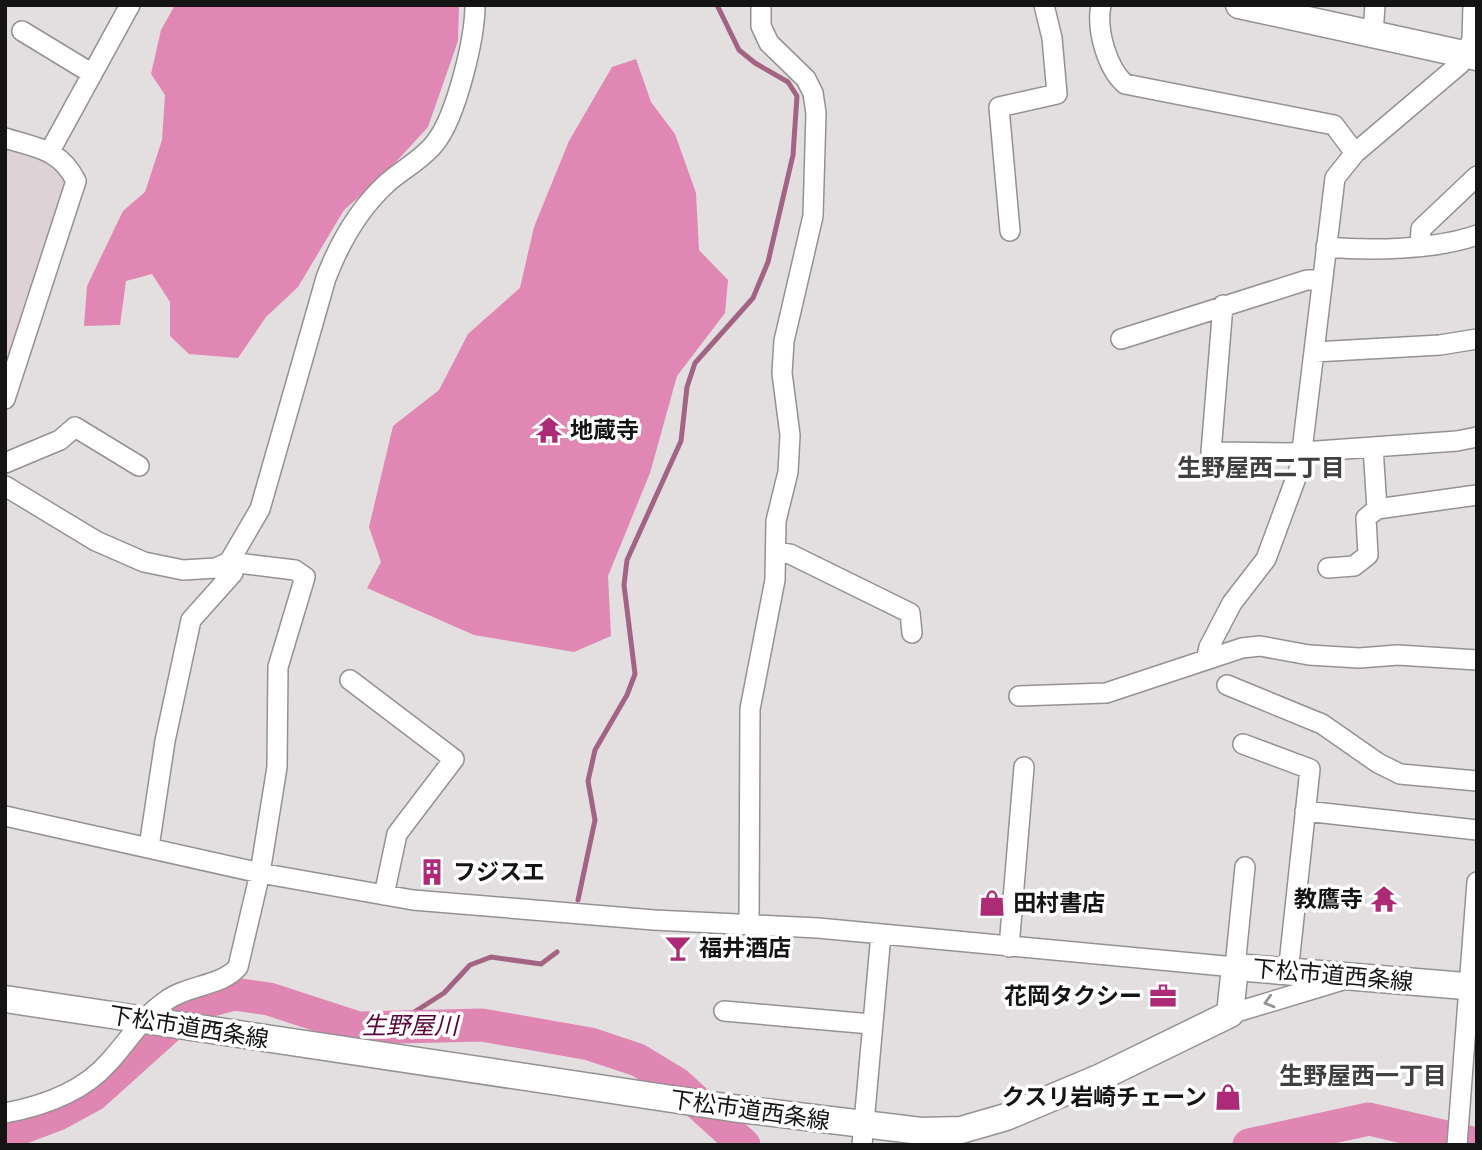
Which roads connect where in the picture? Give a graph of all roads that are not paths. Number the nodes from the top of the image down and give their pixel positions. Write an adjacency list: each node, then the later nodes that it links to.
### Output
1 (130, 5): 12 (street)
2 (475, 5): 36 (street)
3 (761, 5): 35 (street)
4 (1044, 5): 17 (street)
5 (1101, 5): 15 (street)
6 (1239, 5): 10 (street)
7 (1375, 5): 10 (street)
8 (1473, 5): 11 (street)
9 (22, 31): 12 (street)
10 (1373, 34): 11 (street)
11 (1472, 56): 15 (street)
12 (91, 73): 14 (street)
13 (5, 138): 14 (street)
14 (50, 152): 26 (street)
15 (1355, 153): 20 (street)
16 (1477, 176): 19 (street)
17 (1010, 230)
18 (1477, 235): 19 (street)
19 (1420, 246): 20 (street)
20 (1326, 247): 21 (street)
21 (1322, 280): 22 (street); 25 (street)
22 (1223, 305): 23 (street); 29 (street)
23 (1121, 339)
24 (1477, 339): 25 (street)
25 (1314, 352): 29 (street)
26 (5, 399)
27 (1477, 437): 28 (street)
28 (1373, 447): 29 (street); 34 (street)
29 (1303, 451): 39 (street)
30 (5, 463): 31 (street)
31 (139, 466)
32 (5, 486): 36 (street)
33 (1477, 495): 34 (street)
34 (1377, 509): 37 (street)
35 (778, 552): 38 (street); 55 (street)
36 (231, 562): 50 (street); 52 (street)
37 (1328, 568)
38 (912, 633)
39 (1206, 660): 40 (street); 43 (street)
40 (1477, 660)
41 (350, 680): 54 (street)
42 (1227, 685): 46 (street)
43 (1019, 696)
44 (1243, 744): 47 (street)
45 (1024, 767): 57 (street)
46 (1477, 781)
47 (1305, 811): 49 (street); 59 (street)
48 (5, 816): 50 (street)
49 (1477, 830)
50 (149, 847): 52 (street)
51 (1245, 867): 58 (street)
52 (260, 873): 54 (street); 65 (street)
53 (1477, 882): 61 (street)
54 (384, 895): 55 (street)
55 (749, 925): 56 (street)
56 (881, 934): 57 (street); 66 (street)
57 (1009, 947): 58 (street)
58 (1235, 967): 59 (street, 下松市道西条線); 64 (street, 下松市道西条線)
59 (1288, 973): 60 (street, 下松市道西条線)
60 (1354, 977): 61 (street, 下松市道西条線); 64 (street, one-way to 64)
61 (1472, 987): 69 (street)
62 (5, 999): 65 (street, 下松市道西条線)
63 (724, 1011): 66 (street)
64 (1230, 1014): 68 (street, 下松市道西条線)
65 (148, 1020): 67 (street); 68 (street, 下松市道西条線)
66 (871, 1024): 68 (street)
67 (5, 1113)
68 (862, 1135)
69 (1457, 1145)

